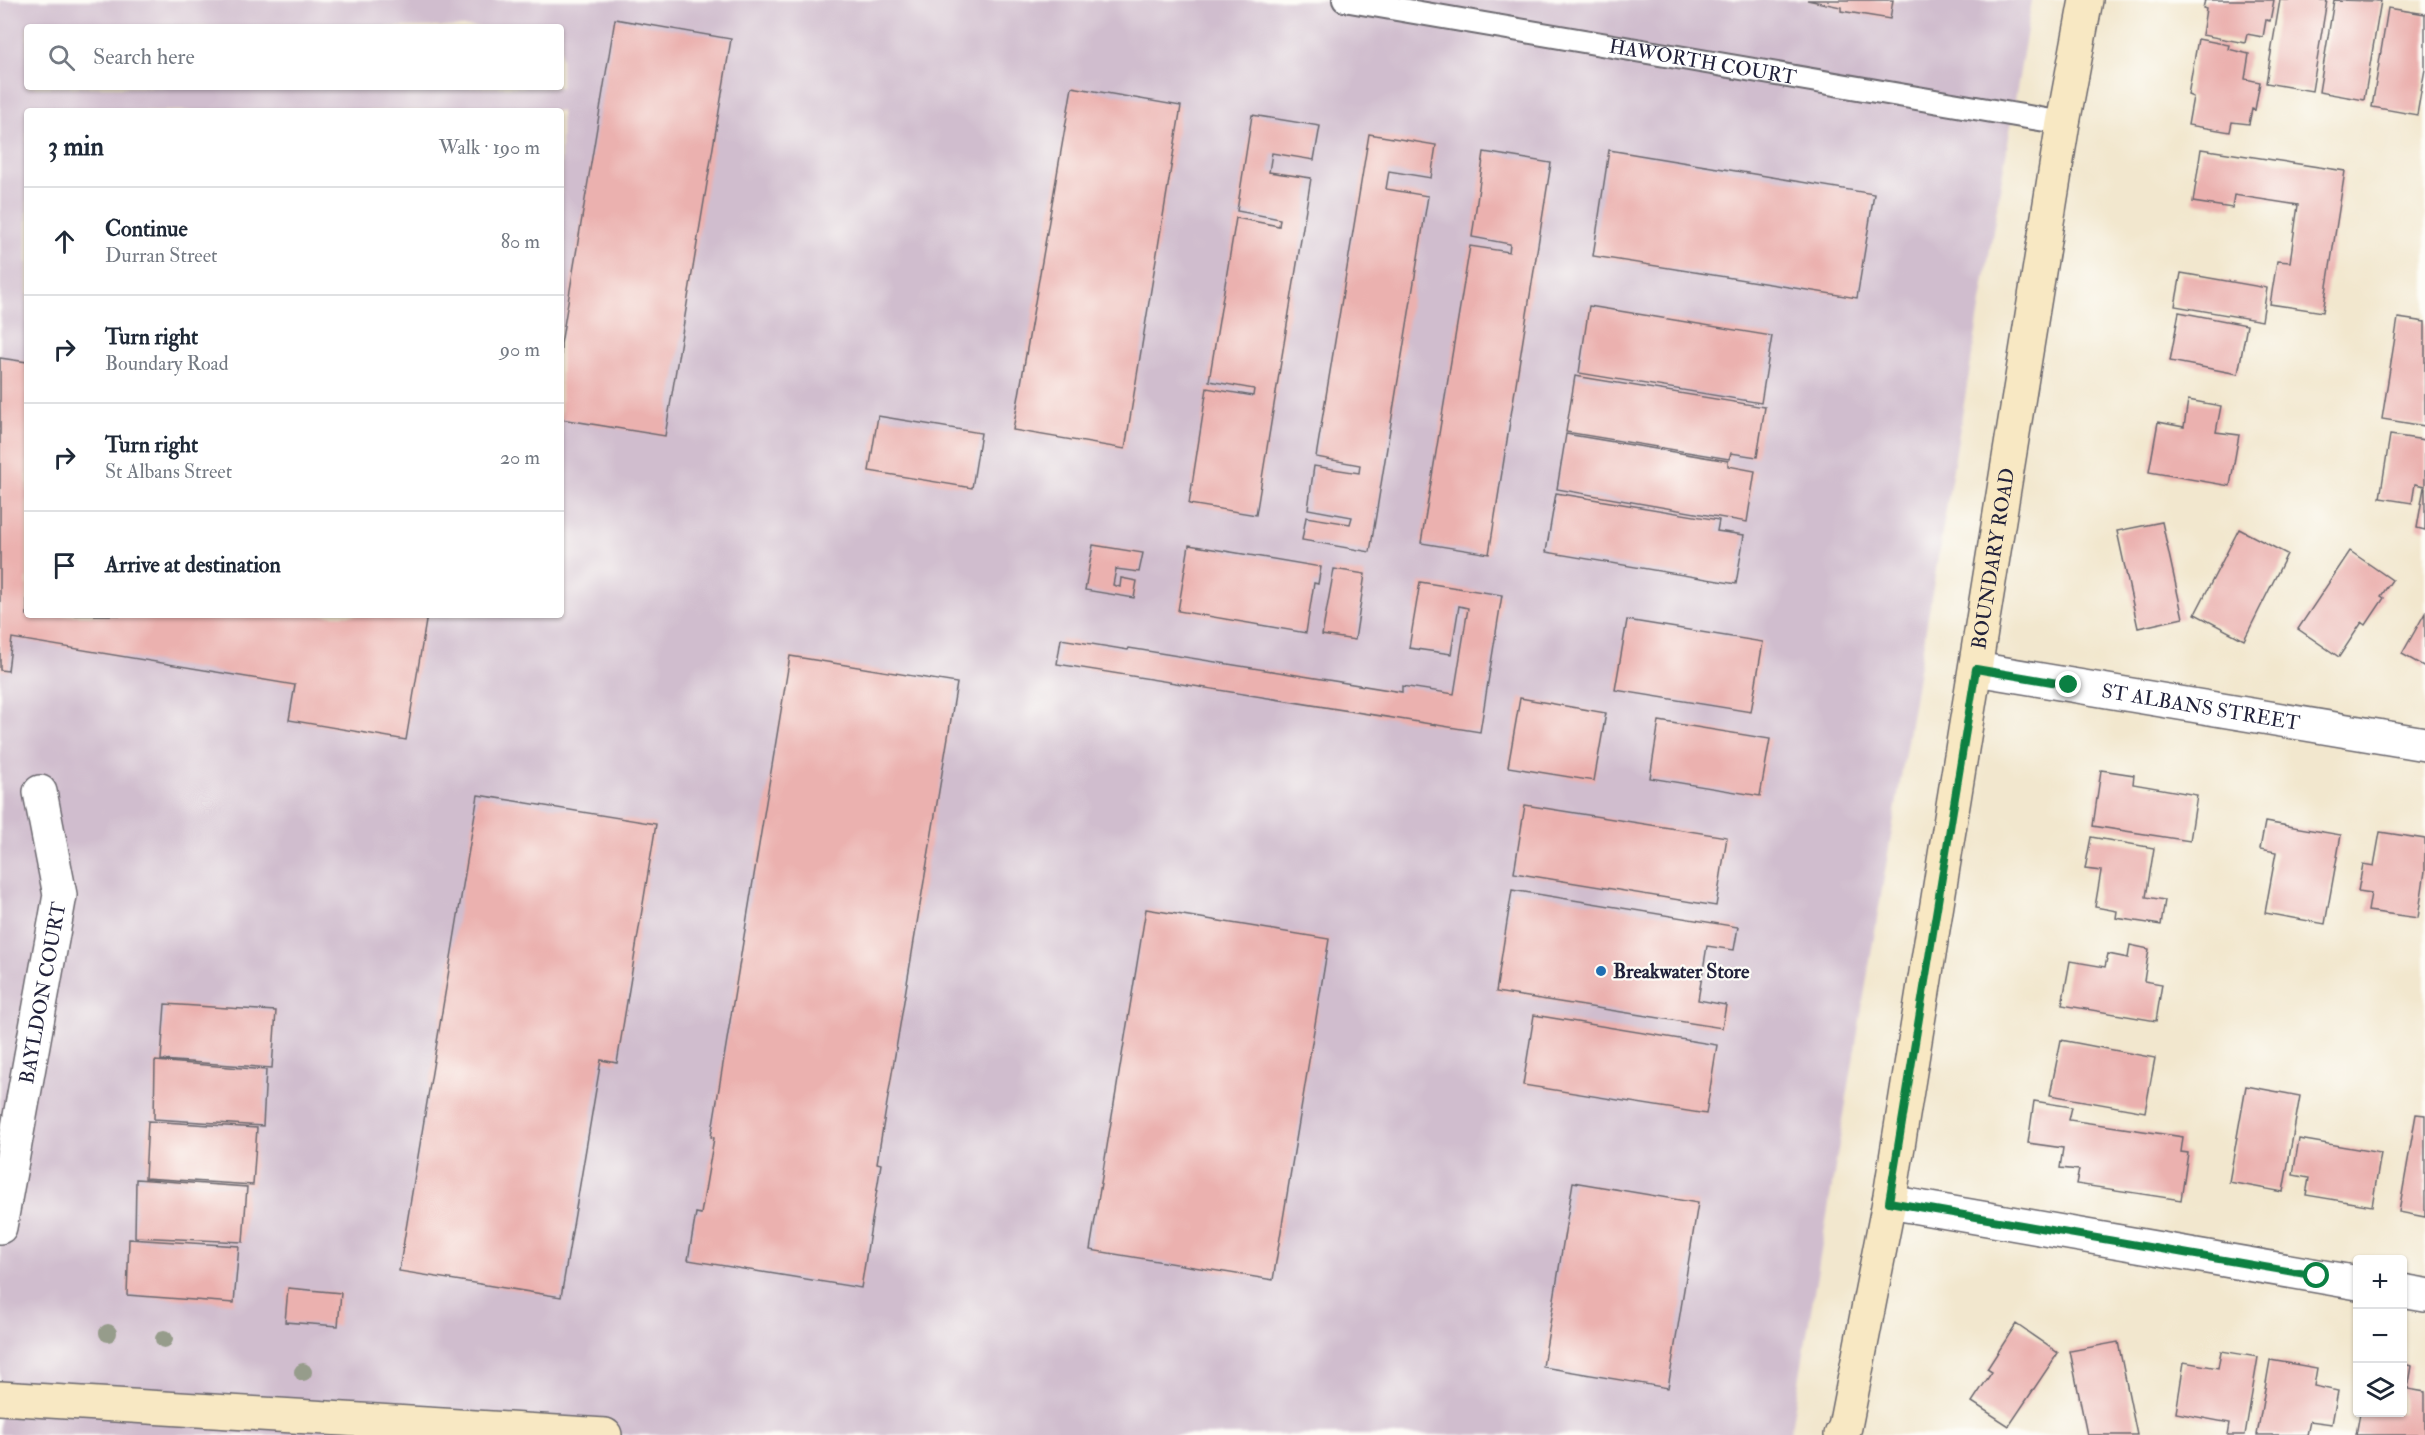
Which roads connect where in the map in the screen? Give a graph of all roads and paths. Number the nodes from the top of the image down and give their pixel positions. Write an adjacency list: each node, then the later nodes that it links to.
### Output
1 (1344, 0): 3 (lane, HAWORTH COURT)
2 (2086, 0): 3 (street, BOUNDARY ROAD)
3 (2063, 123): 4 (street, BOUNDARY ROAD)
4 (1976, 669): 5 (street, ST ALBANS STREET); 7 (street, BOUNDARY ROAD)
5 (2425, 744)
6 (40, 792): 8 (street, BAYLDON COURT)
7 (1889, 1202): 9 (street); 15 (street, BOUNDARY ROAD)
8 (0, 1227)
9 (2353, 1282)
10 (2407, 1292): 11 (street)
11 (2425, 1295)
12 (0, 1398): 13 (street)
13 (543, 1433): 14 (street)
14 (605, 1435)
15 (1841, 1435)

